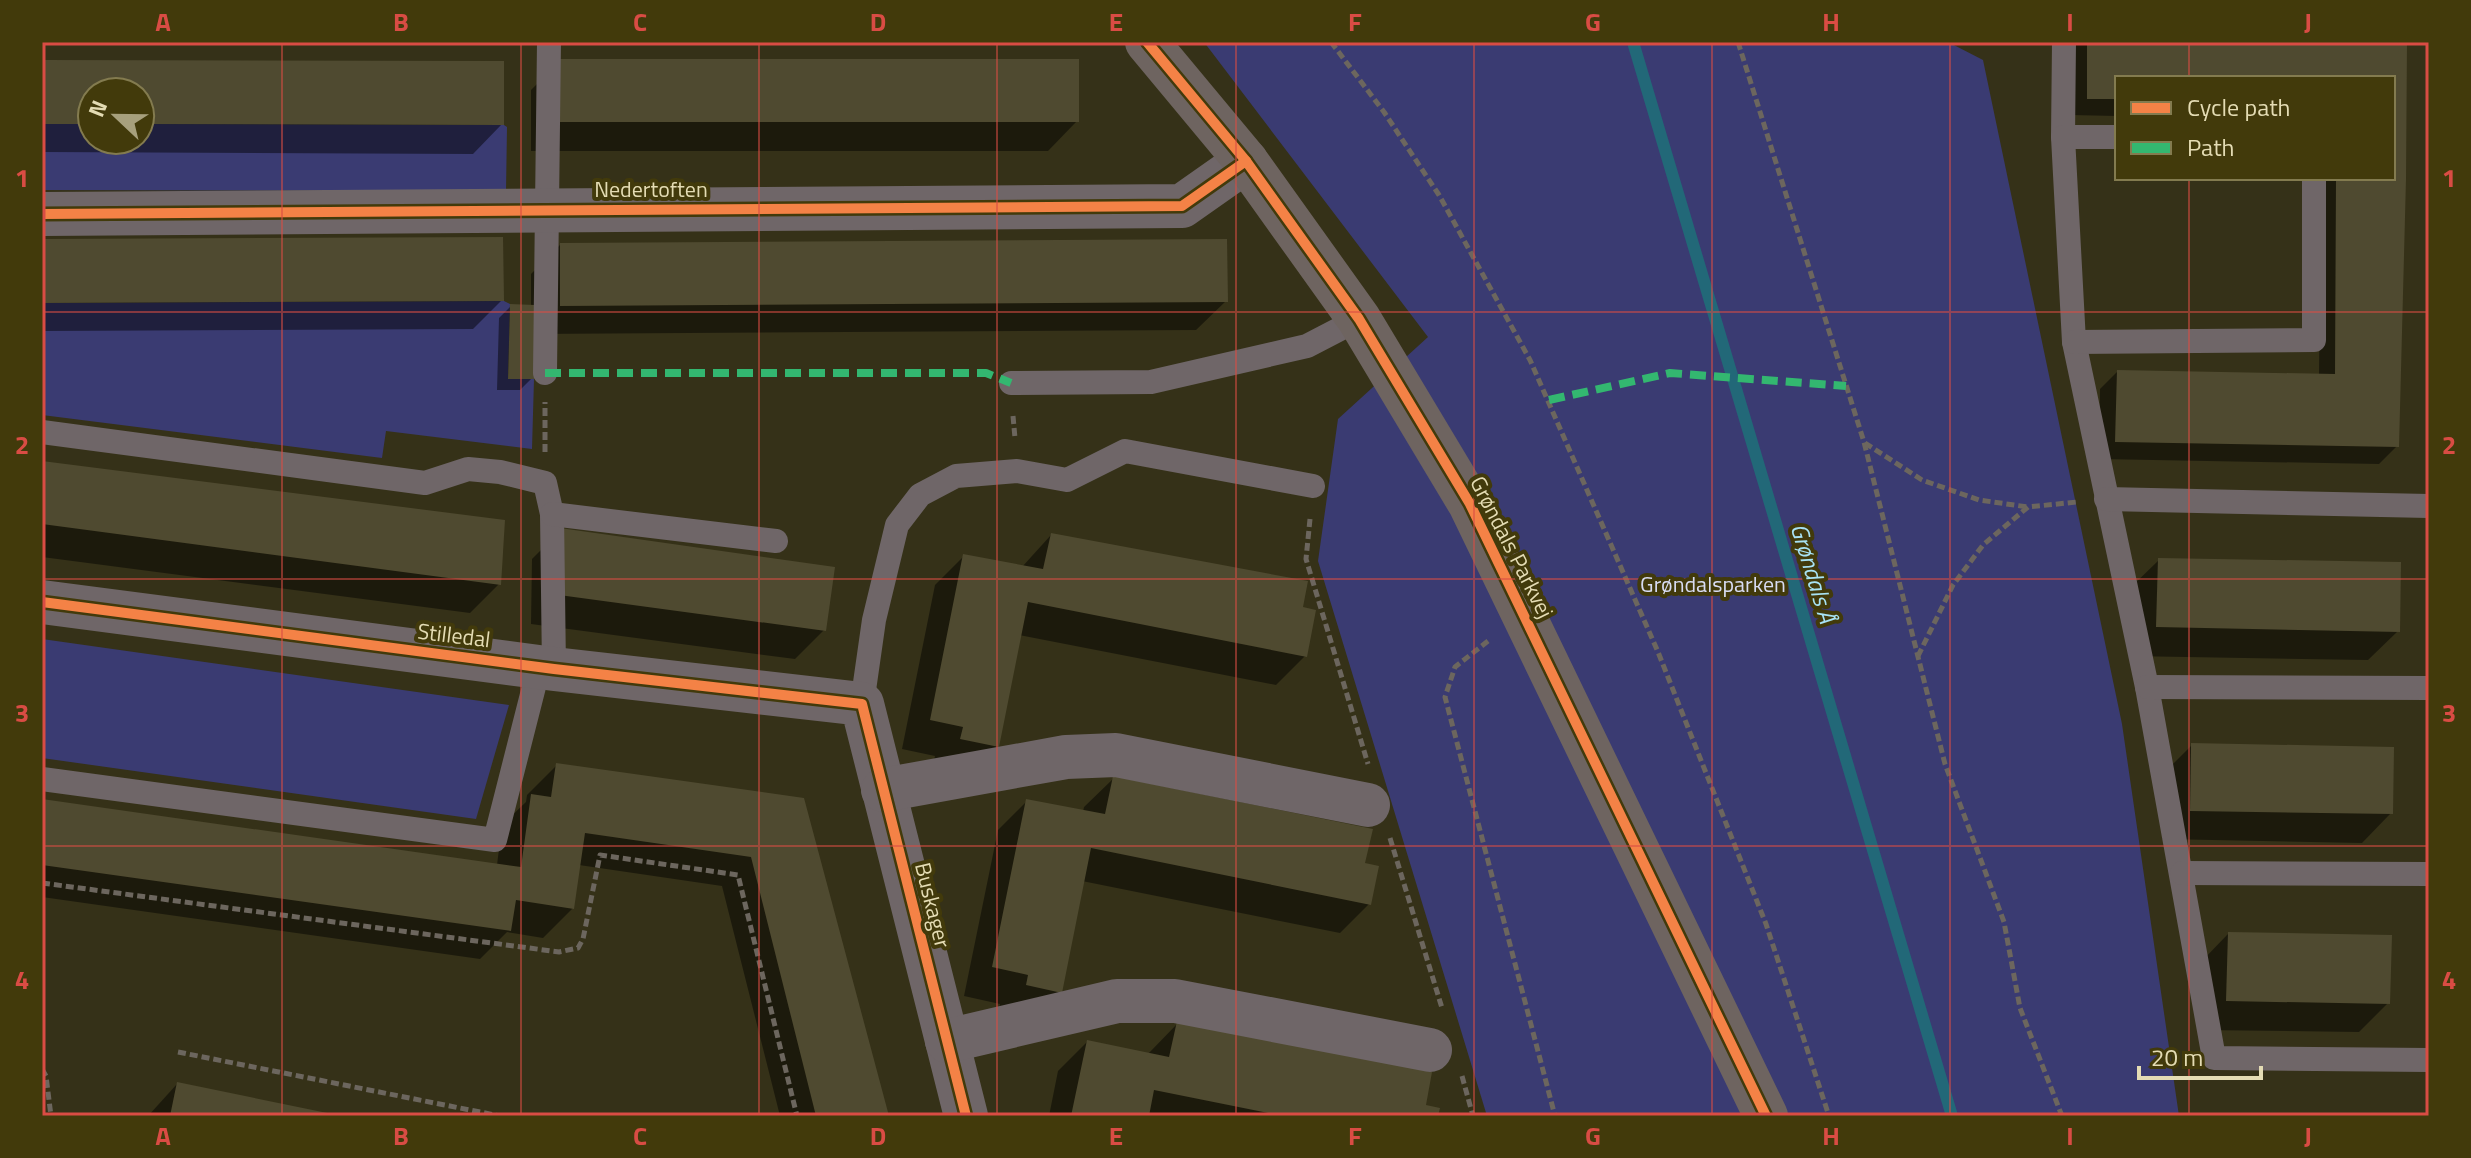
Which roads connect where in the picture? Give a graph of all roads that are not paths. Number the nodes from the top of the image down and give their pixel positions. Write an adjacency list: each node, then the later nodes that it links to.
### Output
1 (549, 42): 8 (lane)
2 (1147, 42): 6 (main road, Grøndals Parkvej)
3 (2064, 42): 4 (lane)
4 (2063, 137): 5 (lane); 11 (lane)
5 (2115, 137)
6 (1246, 161): 8 (street, Nedertoften); 10 (main road, Grøndals Parkvej)
7 (2314, 180): 11 (lane)
8 (546, 210): 9 (street, Nedertoften); 12 (lane)
9 (42, 214)
10 (1359, 319): 13 (lane); 34 (main road, Grøndals Parkvej)
11 (2074, 342): 16 (lane)
12 (545, 373)
13 (1011, 383)
14 (42, 432): 18 (lane)
15 (1313, 486): 24 (lane)
16 (2106, 499): 17 (lane); 22 (lane)
17 (2429, 506)
18 (552, 514): 19 (lane); 21 (lane)
19 (776, 541)
20 (42, 602): 21 (street, Stilledal)
21 (546, 668): 24 (street, Stilledal); 25 (lane)
22 (2147, 687): 23 (lane); 28 (lane)
23 (2429, 688)
24 (862, 704): 26 (street, Buskager)
25 (42, 779)
26 (883, 790): 27 (street); 30 (street, Buskager)
27 (1368, 805)
28 (2182, 873): 29 (lane); 32 (lane)
29 (2429, 874)
30 (947, 1041): 31 (street); 33 (street, Buskager)
31 (1430, 1050)
32 (2429, 1060)
33 (966, 1116)
34 (1766, 1116)

